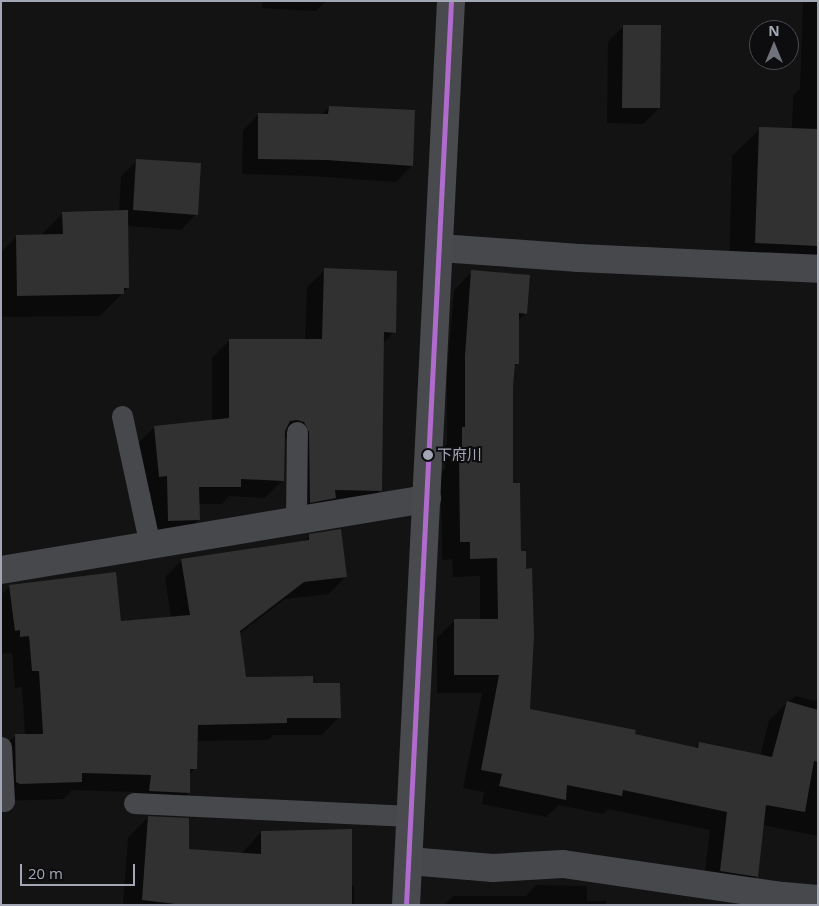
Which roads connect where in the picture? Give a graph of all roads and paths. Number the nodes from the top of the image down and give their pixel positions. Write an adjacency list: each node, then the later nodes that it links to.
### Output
1 (451, 1): 2 (main road)
2 (440, 248): 3 (street); 6 (main road)
3 (818, 269)
4 (122, 416): 8 (lane)
5 (297, 432): 7 (lane)
6 (427, 499): 7 (street); 13 (main road)
7 (296, 521): 8 (street)
8 (150, 546): 9 (street)
9 (1, 570)
10 (1, 747): 11 (lane)
11 (4, 801)
12 (134, 803): 13 (lane)
13 (411, 816): 14 (main road)
14 (409, 861): 15 (street); 16 (main road)
15 (818, 899)
16 (406, 905)

